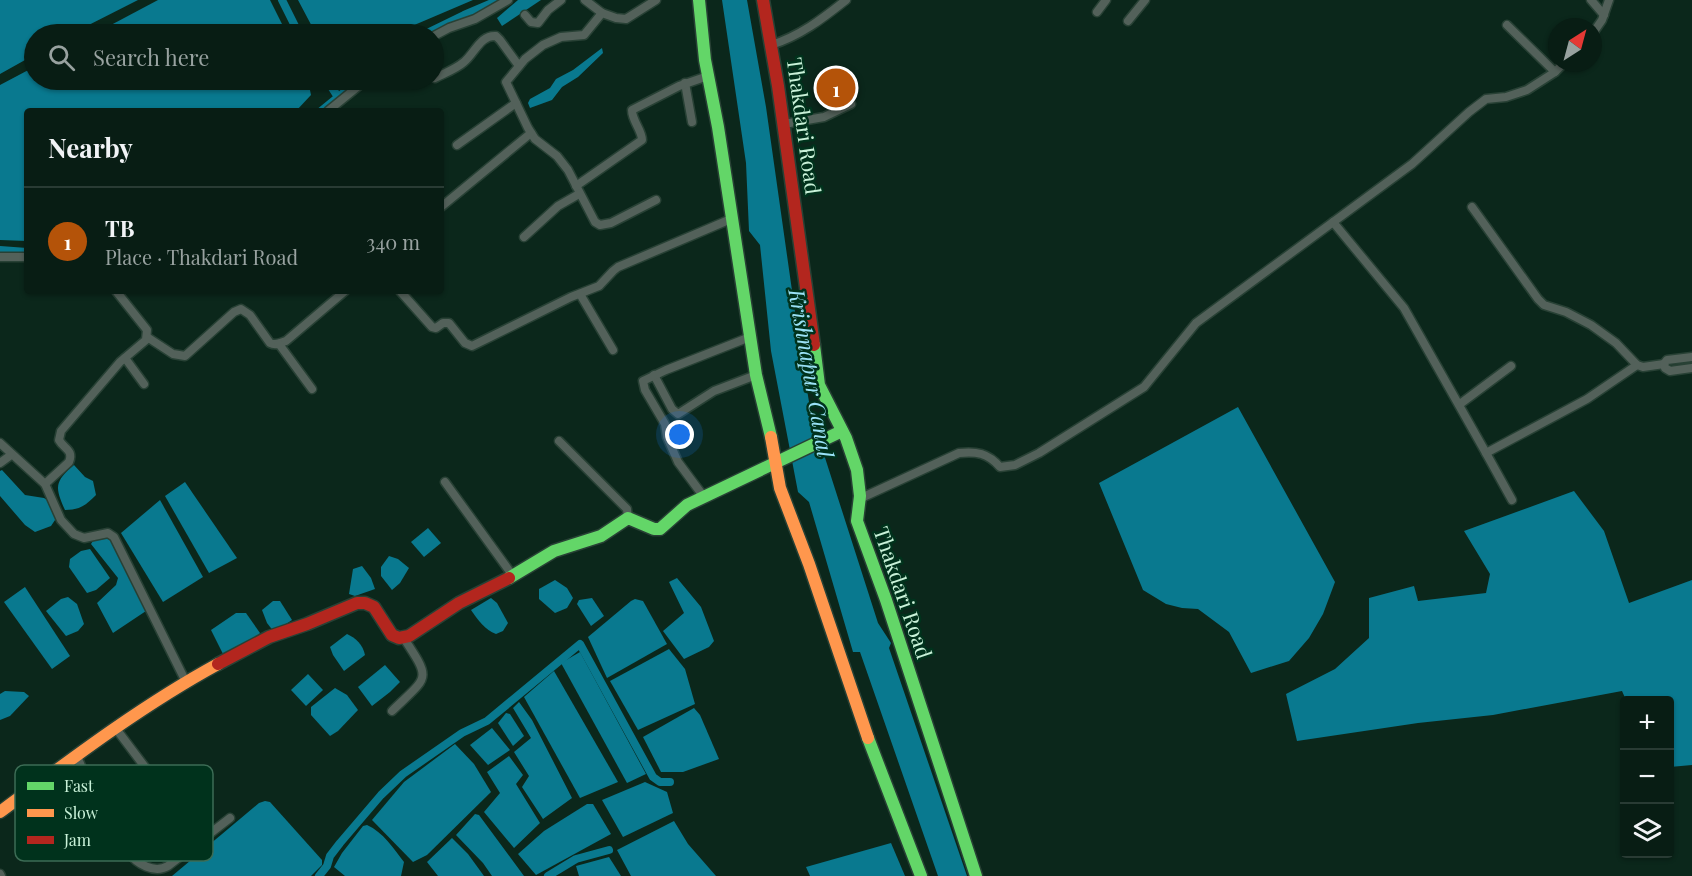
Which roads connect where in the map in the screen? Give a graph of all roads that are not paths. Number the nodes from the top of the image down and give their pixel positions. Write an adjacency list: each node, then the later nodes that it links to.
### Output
1 (508, 0): 19 (street)
2 (561, 0): 14 (street)
3 (585, 0): 13 (street)
4 (656, 0): 13 (street)
5 (699, 0): 25 (street)
6 (763, 0): 20 (street, Thakdari Road)
7 (846, 0): 20 (street)
8 (1106, 0): 12 (street)
9 (1145, 0): 17 (street)
10 (1592, 0): 15 (street)
11 (1609, 0): 15 (street)
12 (1097, 12)
13 (602, 13): 22 (street)
14 (525, 15)
15 (1604, 15): 16 (street)
16 (1602, 18)
17 (1128, 21)
18 (1507, 25): 21 (street)
19 (444, 31)
20 (771, 45): 32 (street, Thakdari Road)
21 (1548, 65)
22 (519, 66): 24 (street); 28 (street)
23 (1555, 72): 40 (street)
24 (444, 73)
25 (708, 76): 26 (street); 39 (street)
26 (685, 83): 31 (street); 35 (street)
27 (354, 90): 30 (street)
28 (516, 103): 33 (street); 34 (street)
29 (851, 104): 32 (street)
30 (332, 108)
31 (692, 122)
32 (784, 124): 63 (street, Thakdari Road)
33 (531, 133): 35 (street); 37 (street)
34 (457, 145)
35 (578, 190): 36 (street); 41 (street)
36 (656, 200)
37 (444, 205)
38 (1472, 207): 55 (street)
39 (731, 219): 47 (street); 49 (street)
40 (1333, 222): 62 (street); 73 (street)
41 (524, 237)
42 (0, 257): 43 (street)
43 (24, 257)
44 (118, 294): 48 (street)
45 (341, 294): 50 (street)
46 (403, 294): 47 (street)
47 (580, 294): 51 (street)
48 (147, 337): 50 (street); 53 (street)
49 (750, 337): 58 (street); 59 (street)
50 (279, 344): 61 (street)
51 (613, 350)
52 (1692, 357): 54 (street)
53 (125, 358): 60 (street); 71 (street)
54 (1664, 364): 55 (street); 57 (street)
55 (1637, 365): 66 (street)
56 (1511, 366): 62 (street)
57 (1692, 368)
58 (654, 375): 59 (street); 72 (street)
59 (756, 375): 68 (street)
60 (144, 384)
61 (312, 389)
62 (1460, 404): 66 (street)
63 (836, 434): 68 (street); 73 (street, Thakdari Road)
64 (559, 441): 75 (street)
65 (0, 443): 67 (street)
66 (1486, 453): 74 (street)
67 (11, 455): 69 (street); 71 (street)
68 (781, 460): 72 (street); 91 (street)
69 (0, 463)
70 (445, 482): 76 (street)
71 (45, 484): 78 (street)
72 (704, 497): 75 (street)
73 (859, 499): 92 (street, Thakdari Road)
74 (1512, 501)
75 (628, 518): 76 (street)
76 (513, 576): 77 (street)
77 (403, 637): 78 (street); 79 (street)
78 (186, 681): 80 (street)
79 (393, 711)
80 (117, 730): 81 (street); 84 (street)
81 (76, 757): 82 (street); 83 (street)
82 (64, 765)
83 (81, 765)
84 (143, 765)
85 (15, 797): 86 (street)
86 (2, 806)
87 (230, 818): 88 (street)
88 (213, 831)
89 (139, 861): 90 (street)
90 (174, 861)
91 (921, 876)
92 (976, 876)

